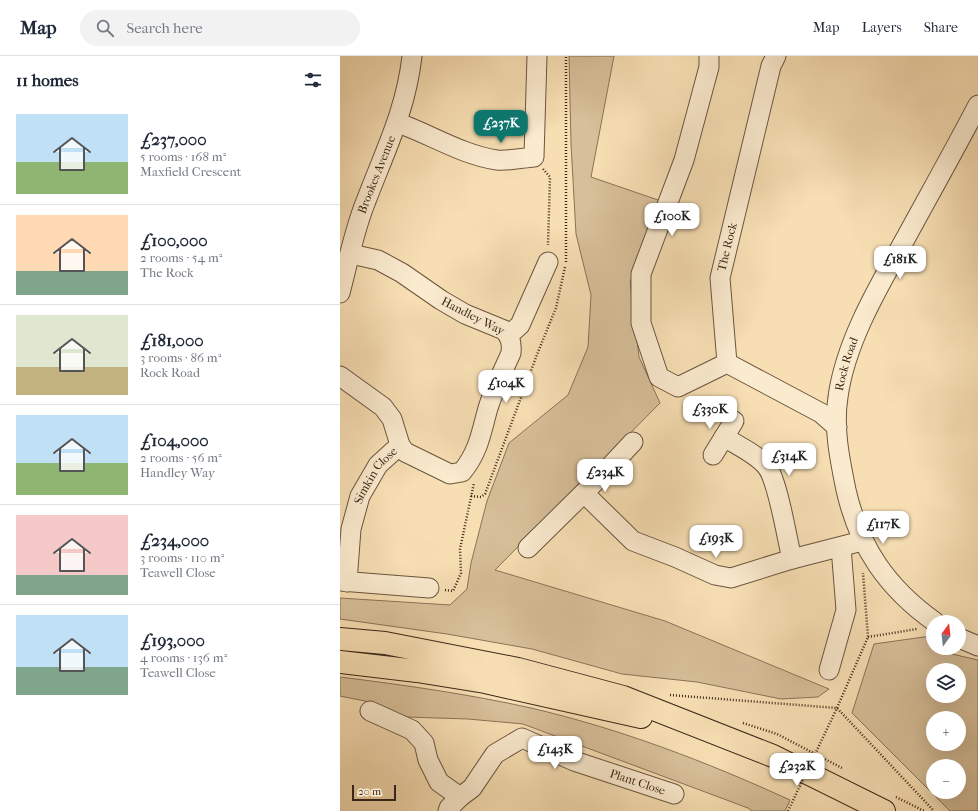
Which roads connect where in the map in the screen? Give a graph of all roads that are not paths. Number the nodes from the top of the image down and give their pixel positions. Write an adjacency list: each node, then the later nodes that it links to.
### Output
1 (412, 56): 6 (street, Brookes Avenue)
2 (537, 56): 6 (street)
3 (709, 56): 11 (street)
4 (776, 56): 11 (street, The Rock)
5 (978, 105): 14 (street, Rock Road)
6 (398, 123): 7 (street, Brookes Avenue)
7 (351, 254): 9 (street, Brookes Avenue); 10 (street, Handley Way)
8 (548, 262): 10 (street)
9 (341, 283)
10 (509, 335): 17 (street, Handley Way)
11 (727, 362): 14 (street)
12 (340, 376): 17 (street)
13 (734, 421): 15 (street)
14 (837, 427): 20 (street, Rock Road)
15 (724, 437): 18 (street); 23 (street)
16 (633, 442): 19 (street)
17 (400, 445): 24 (street, Simkin Close)
18 (713, 455)
19 (578, 498): 21 (street); 23 (street)
20 (862, 541): 22 (street); 26 (street, Rock Road)
21 (528, 548)
22 (841, 548): 23 (street); 31 (street)
23 (792, 559)
24 (343, 581): 25 (street, Simkin Close)
25 (429, 588)
26 (926, 625)
27 (340, 639): 33 (main road)
28 (966, 641): 29 (street)
29 (978, 646)
30 (340, 662): 33 (main road)
31 (829, 670)
32 (370, 711): 35 (street)
33 (720, 736): 37 (main road)
34 (674, 794): 35 (street, Plant Close)
35 (460, 796): 36 (street, Plant Close)
36 (448, 811)
37 (884, 811)

